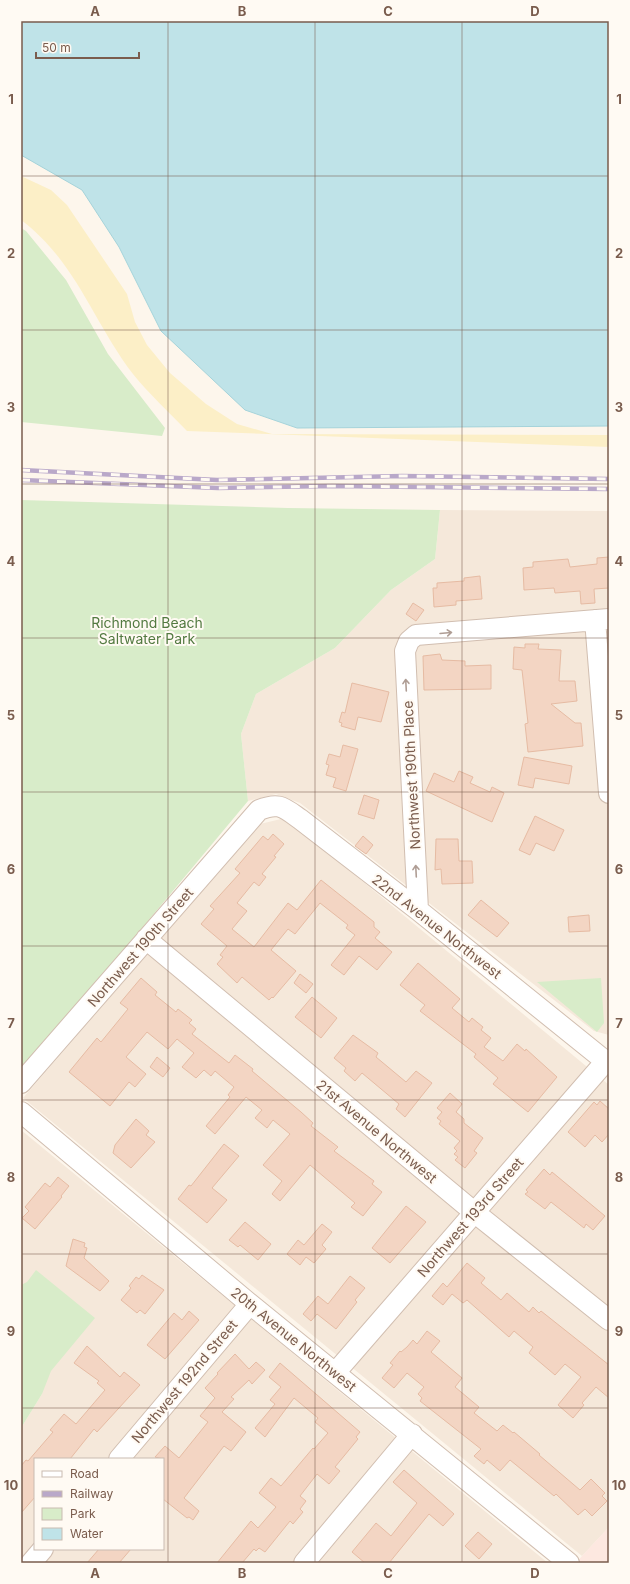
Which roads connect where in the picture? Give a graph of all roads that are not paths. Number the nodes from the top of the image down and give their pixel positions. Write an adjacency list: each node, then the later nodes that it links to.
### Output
1 (602, 620): 2 (street); 4 (street, Northwest 190th Place, one-way to 1)
2 (609, 793)
3 (258, 810): 4 (street, 22nd Avenue Northwest); 5 (street, Northwest 190th Street)
4 (418, 910): 6 (street, 22nd Avenue Northwest)
5 (146, 939): 7 (street, Northwest 190th Street); 9 (street, 21st Avenue Northwest)
6 (608, 1062): 9 (street, Northwest 193rd Street)
7 (21, 1083)
8 (21, 1112): 10 (street, 20th Avenue Northwest)
9 (474, 1212): 11 (street, 21st Avenue Northwest); 12 (street, Northwest 193rd Street)
10 (250, 1304): 12 (street, 20th Avenue Northwest); 14 (street, Northwest 192nd Street)
11 (609, 1320)
12 (335, 1373): 13 (street, 20th Avenue Northwest)
13 (412, 1434): 17 (street); 18 (street, 20th Avenue Northwest)
14 (120, 1458)
15 (42, 1550): 16 (street)
16 (31, 1563)
17 (304, 1563)
18 (569, 1563)

